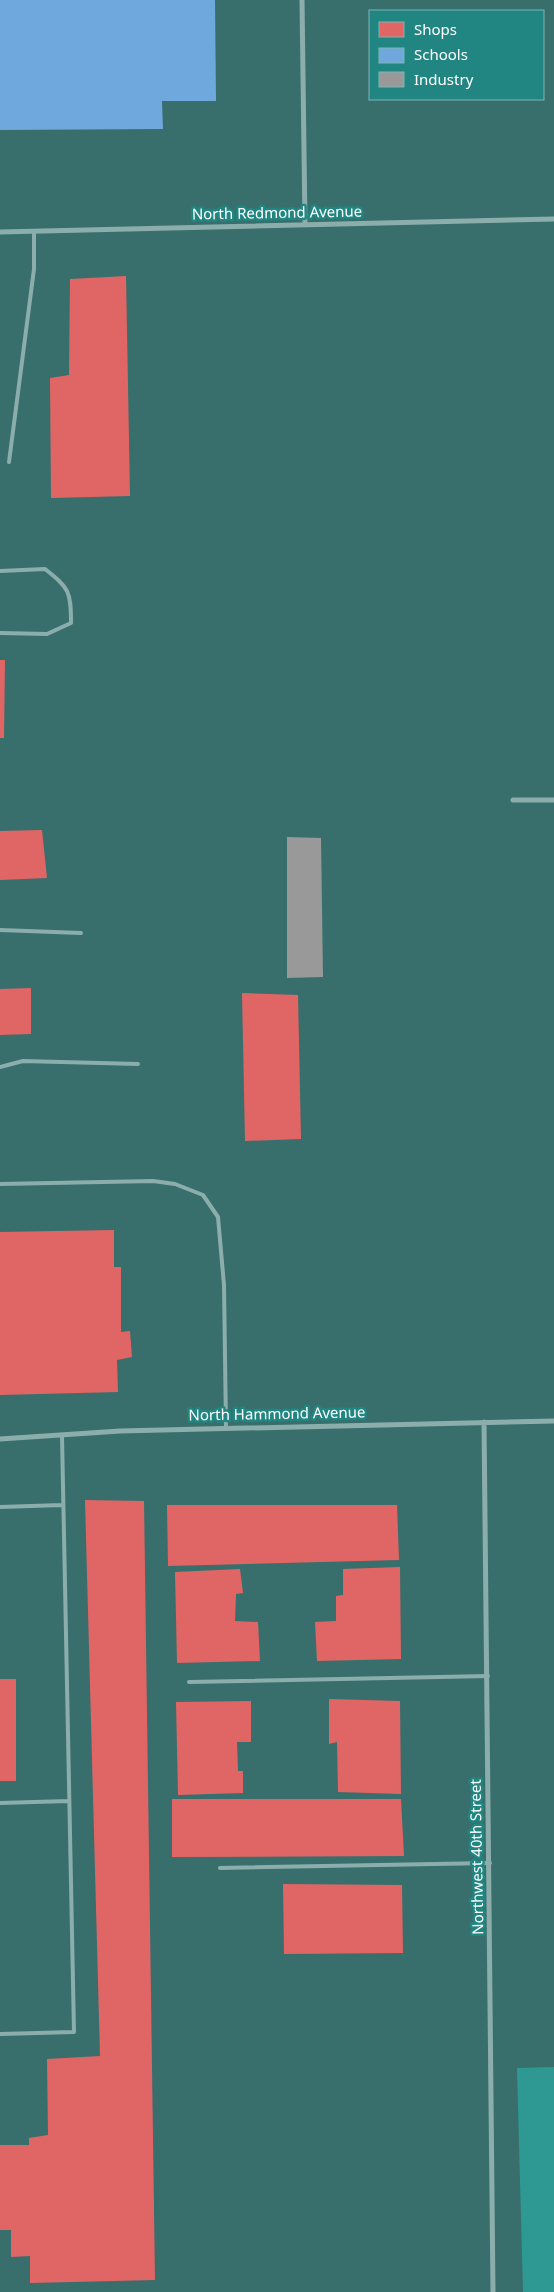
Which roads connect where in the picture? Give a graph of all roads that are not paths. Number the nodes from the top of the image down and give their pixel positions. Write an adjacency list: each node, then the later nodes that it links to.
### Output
1 (302, 0): 3 (street)
2 (554, 218): 3 (street, North Redmond Avenue)
3 (305, 225): 4 (street, North Redmond Avenue)
4 (34, 231): 5 (street, North Redmond Avenue); 6 (lane)
5 (0, 232)
6 (9, 462)
7 (0, 571): 8 (lane)
8 (0, 633)
9 (513, 800): 10 (street)
10 (554, 800)
11 (0, 930): 12 (lane)
12 (81, 933)
13 (138, 1064): 14 (lane)
14 (0, 1067)
15 (0, 1184): 18 (lane)
16 (554, 1421): 17 (street, North Hammond Avenue)
17 (484, 1422): 18 (street, North Hammond Avenue); 23 (street, Northwest 40th Street)
18 (226, 1428): 19 (street, North Hammond Avenue)
19 (62, 1436): 20 (street, North Hammond Avenue); 21 (lane)
20 (0, 1439)
21 (62, 1505): 22 (lane); 25 (lane)
22 (0, 1506)
23 (488, 1676): 24 (lane); 27 (street, Northwest 40th Street)
24 (189, 1682)
25 (69, 1801): 26 (lane); 29 (lane)
26 (0, 1803)
27 (490, 1863): 28 (lane); 30 (street, Northwest 40th Street)
28 (220, 1868)
29 (0, 2034)
30 (494, 2292)

